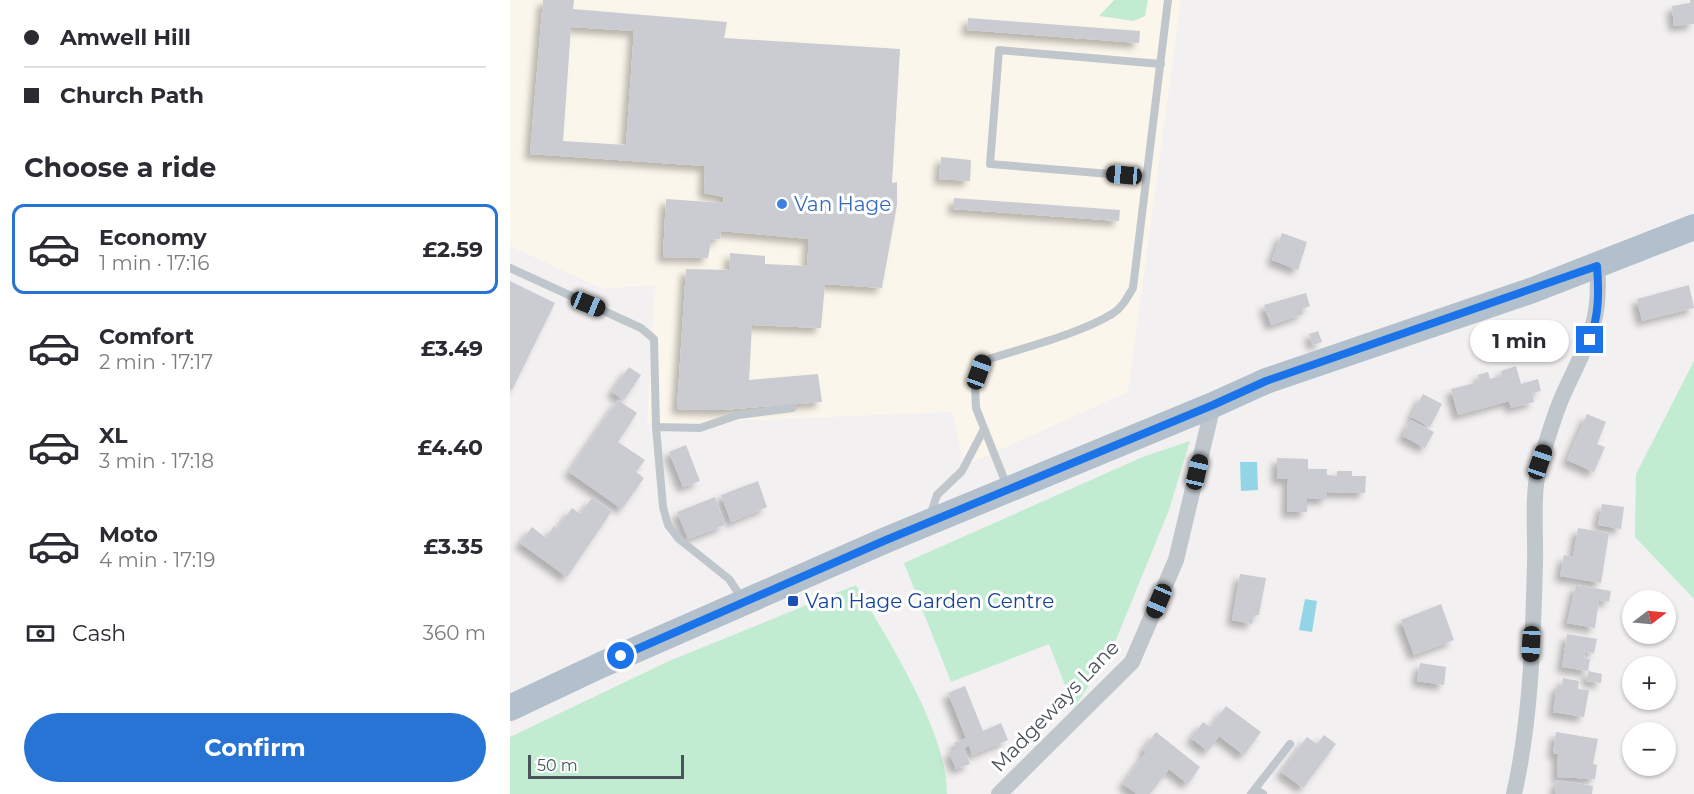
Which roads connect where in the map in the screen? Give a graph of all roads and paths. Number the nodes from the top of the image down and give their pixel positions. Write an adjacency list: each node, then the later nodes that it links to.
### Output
1 (1168, 0): 2 (lane)
2 (1161, 64): 3 (lane); 3 (lane)
3 (1146, 177): 10 (lane)
4 (1694, 227): 5 (main road)
5 (1597, 266): 7 (main road); 18 (street)
6 (510, 267): 9 (lane)
7 (1213, 405): 11 (main road); 17 (street, Madgeways Lane)
8 (792, 408): 9 (lane)
9 (656, 427): 13 (lane)
10 (984, 429): 11 (lane); 12 (lane)
11 (1008, 489): 12 (main road)
12 (928, 522): 13 (main road)
13 (746, 603): 14 (main road)
14 (510, 708)
15 (1290, 744): 16 (lane)
16 (1256, 792)
17 (999, 794)
18 (1514, 794)

